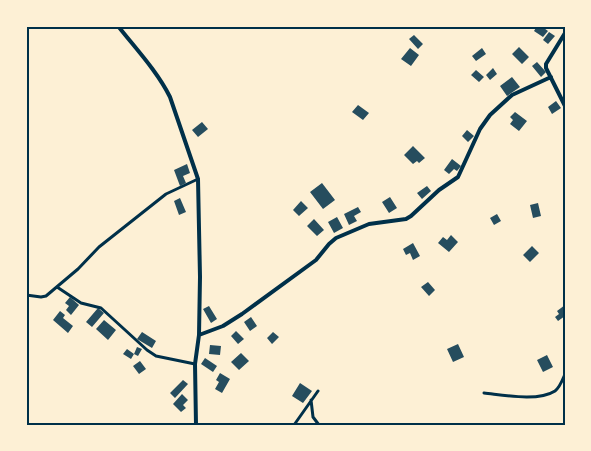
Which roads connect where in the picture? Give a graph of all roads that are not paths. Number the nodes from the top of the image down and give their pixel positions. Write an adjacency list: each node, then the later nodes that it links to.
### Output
1 (118, 26): 5 (street)
2 (565, 33): 3 (street)
3 (551, 77): 4 (street); 8 (street)
4 (565, 106)
5 (198, 179): 6 (street); 8 (street)
6 (57, 287): 7 (street); 9 (street)
7 (26, 295)
8 (199, 335): 9 (street)
9 (195, 364): 14 (street)
10 (565, 374): 12 (street)
11 (318, 391): 13 (street)
12 (484, 393)
13 (311, 400): 15 (street); 16 (street)
14 (196, 425)
15 (294, 425)
16 (319, 425)

